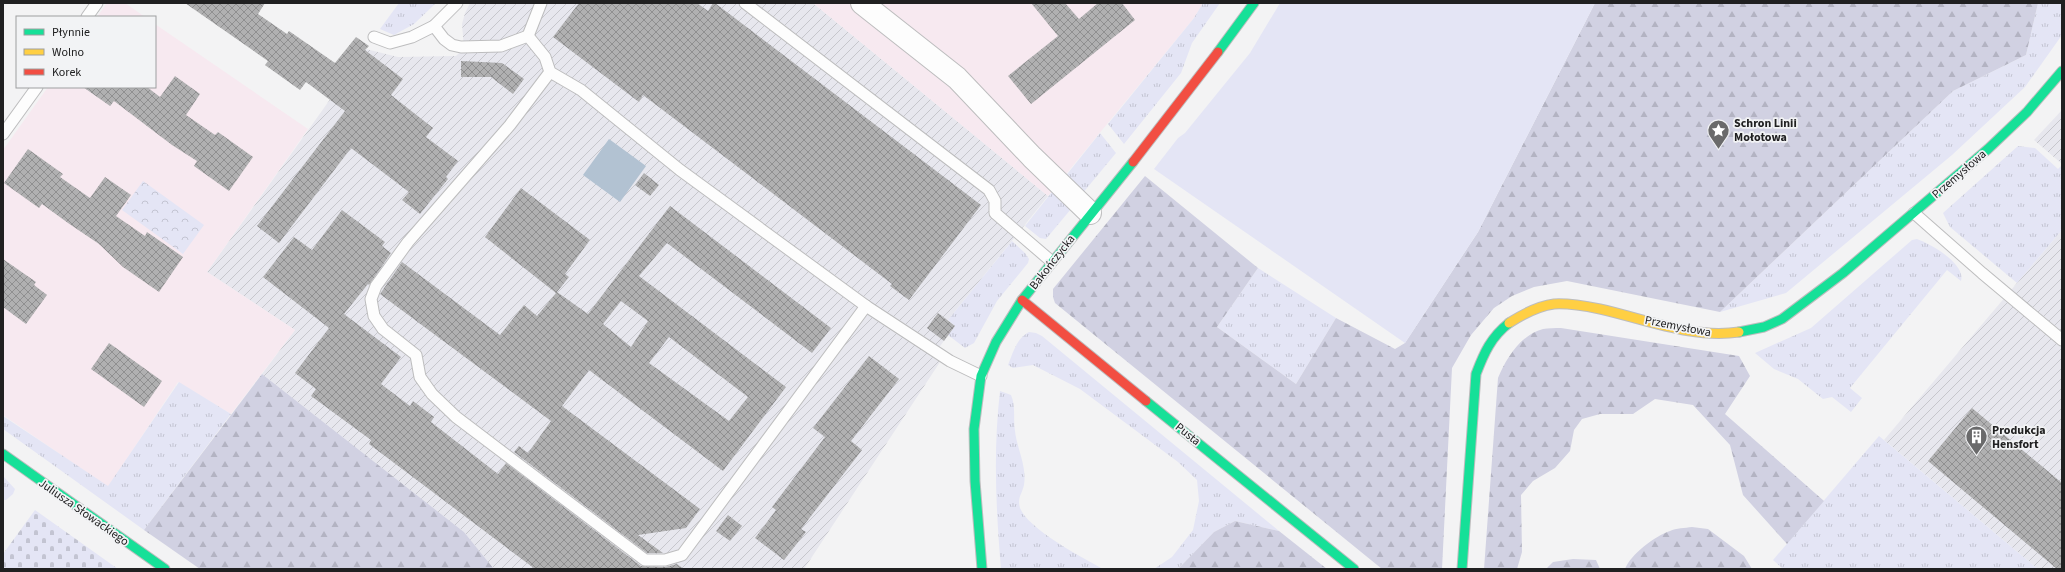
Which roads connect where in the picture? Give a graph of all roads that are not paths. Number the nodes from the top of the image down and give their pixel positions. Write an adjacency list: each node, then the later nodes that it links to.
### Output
1 (97, 3): 7 (lane)
2 (456, 3): 8 (lane)
3 (541, 3): 9 (lane)
4 (745, 3): 17 (lane)
5 (862, 3): 15 (street)
6 (1254, 3): 15 (street, Bakończycka)
7 (88, 16)
8 (434, 26): 9 (lane); 10 (lane)
9 (528, 36): 12 (lane)
10 (374, 37)
11 (2062, 71): 16 (street, Przemysłowa)
12 (550, 72): 19 (lane); 19 (lane)
13 (36, 88): 14 (lane)
14 (3, 134)
15 (1090, 213): 17 (street, Bakończycka)
16 (1914, 213): 20 (lane); 26 (street, Przemysłowa)
17 (1051, 261): 18 (street, Bakończycka)
18 (1022, 300): 21 (street, Bakończycka); 25 (street, Pusta)
19 (866, 306): 21 (lane)
20 (2062, 340)
21 (982, 376): 24 (street, Bakończycka)
22 (3, 454): 23 (street, Juliusza Słowackiego)
23 (165, 569)
24 (982, 569)
25 (1354, 569)
26 (1462, 569)

